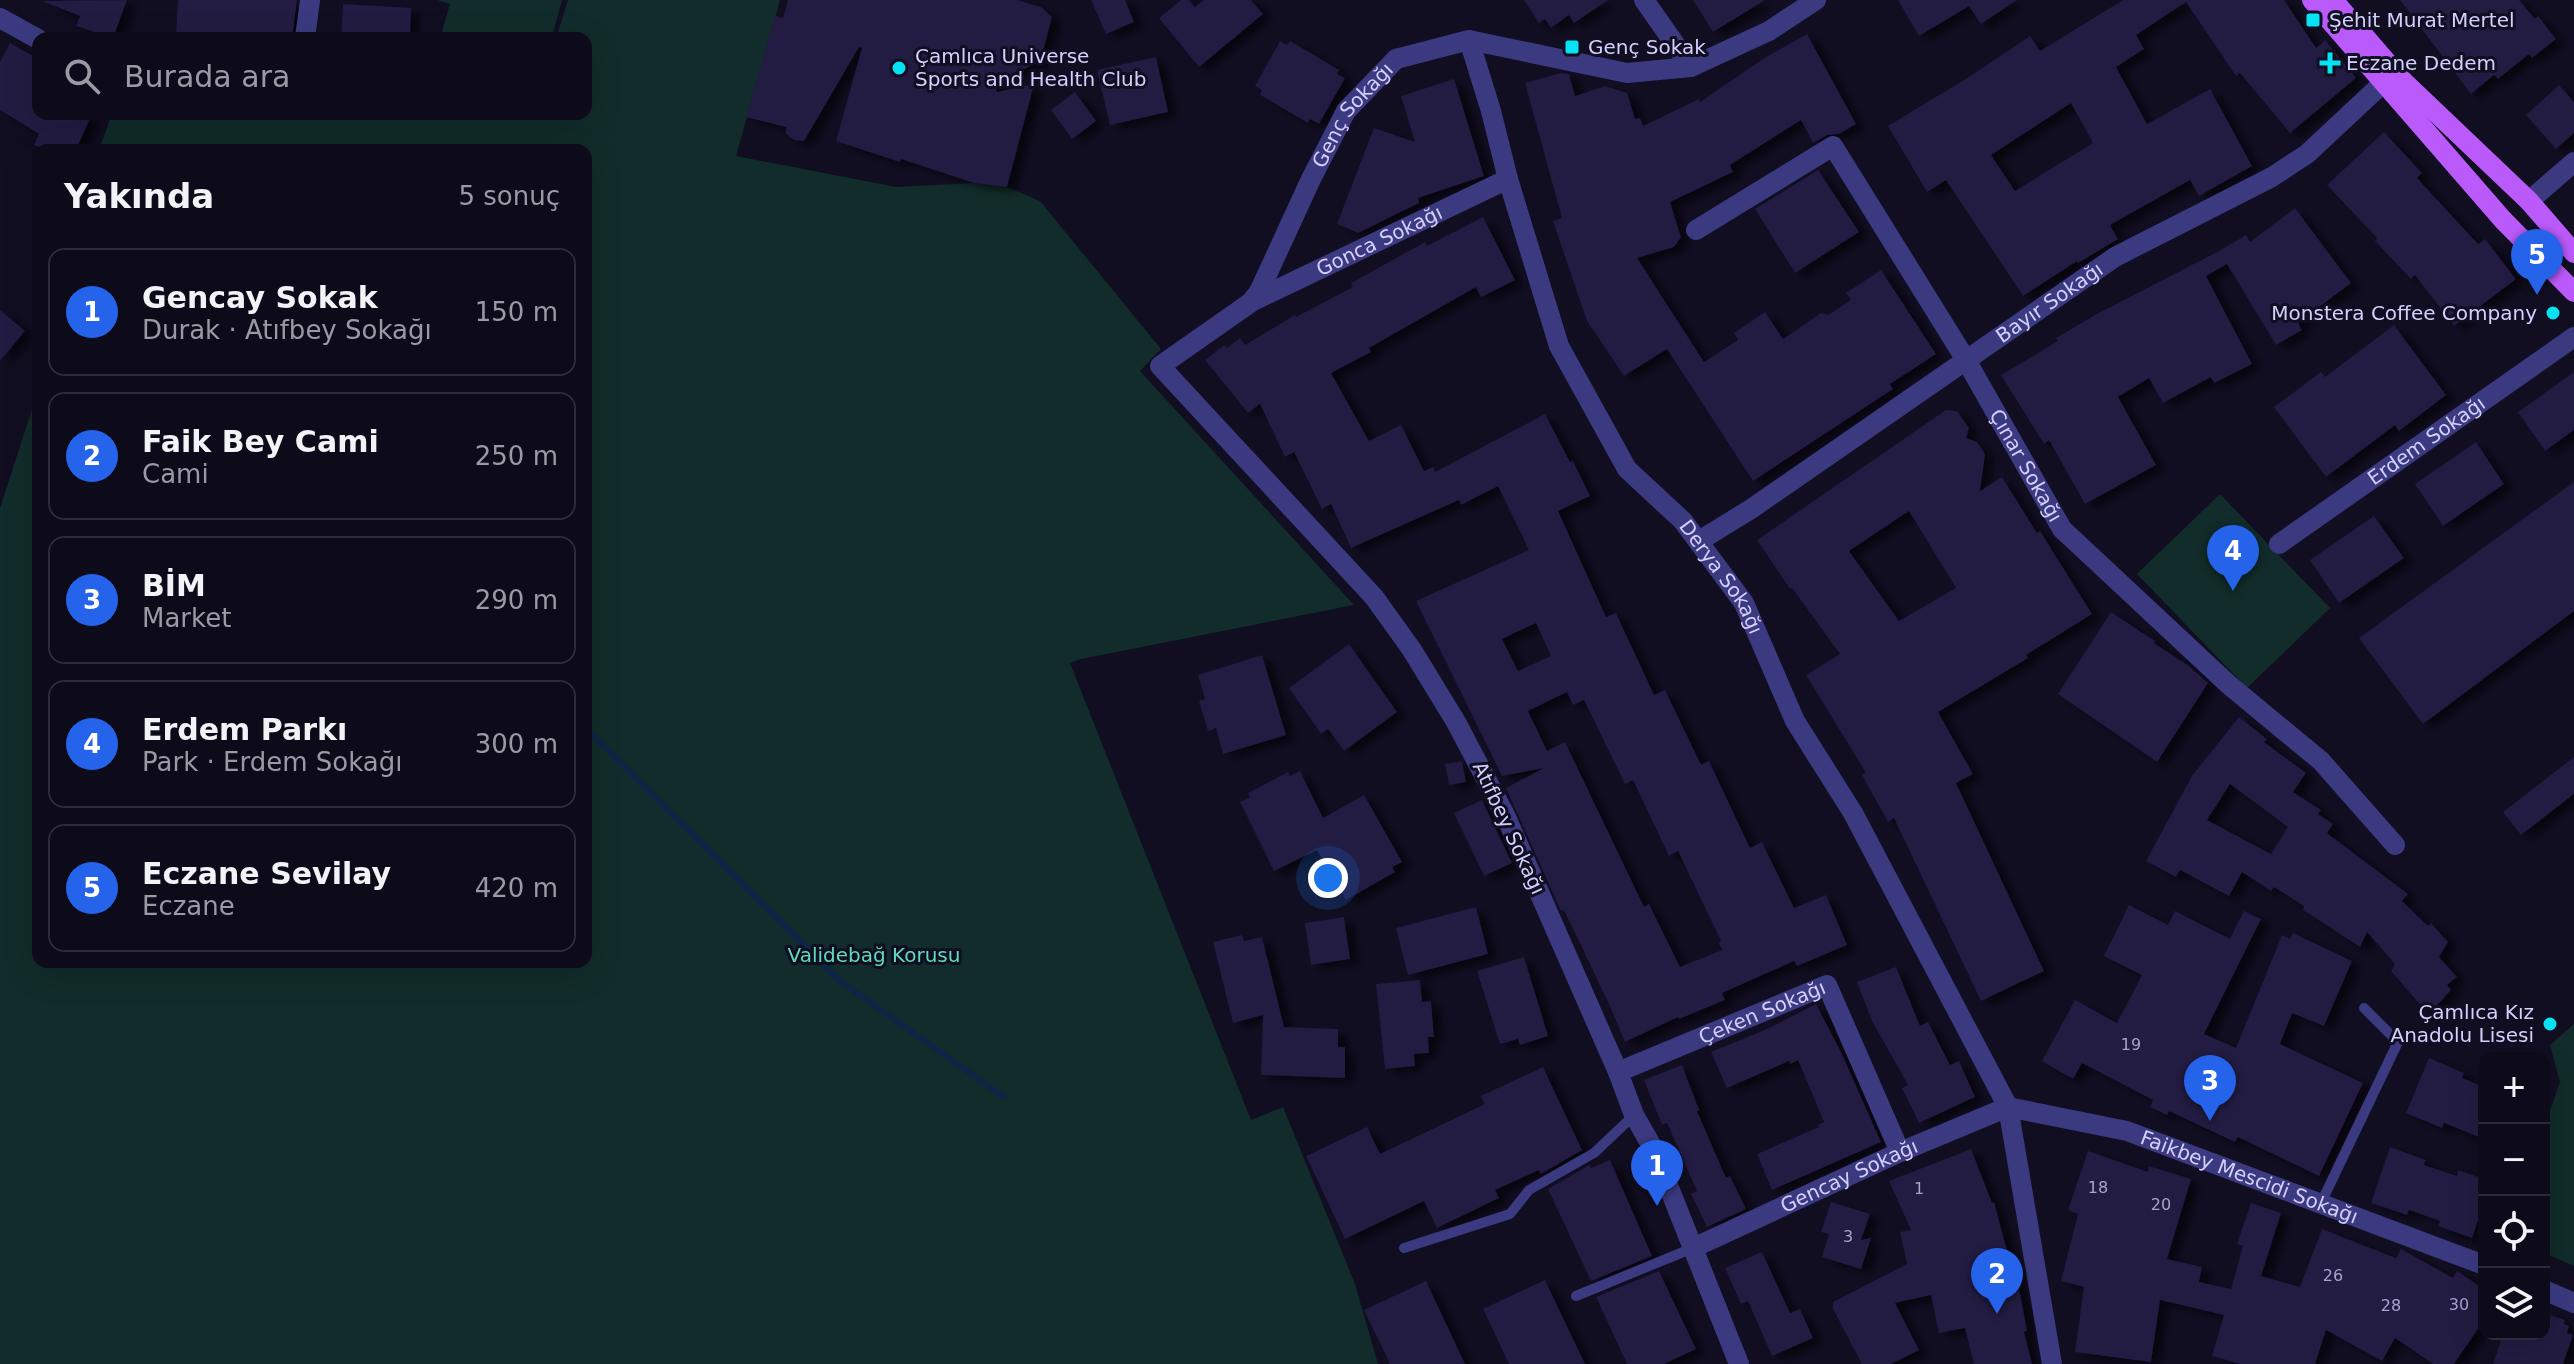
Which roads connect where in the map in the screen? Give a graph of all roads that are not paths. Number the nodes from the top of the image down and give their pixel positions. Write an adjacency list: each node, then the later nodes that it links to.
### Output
1 (310, 0): 7 (street)
2 (1644, 0): 10 (street)
3 (1816, 0): 10 (street, Genç Sokağı)
4 (2312, 0): 12 (main road)
5 (2333, 0): 11 (main road)
6 (0, 18): 8 (street)
7 (306, 32)
8 (32, 36)
9 (1469, 40): 10 (street, Genç Sokağı); 14 (street, Derya Sokağı); 19 (street, Genç Sokağı)
10 (1691, 67)
11 (2404, 82): 12 (street); 15 (main road)
12 (2383, 83): 18 (main road); 21 (street, Bayır Sokağı)
13 (2574, 162): 15 (street)
14 (1508, 179): 19 (street, Gonca Sokağı); 23 (street, Derya Sokağı)
15 (2529, 201): 17 (main road)
16 (1696, 230): 21 (street, Çınar Sokağı)
17 (2574, 253)
18 (2574, 292)
19 (1250, 303): 22 (street, Genç Sokağı)
20 (2574, 337): 24 (street, Erdem Sokağı)
21 (1966, 360): 23 (street, Bayır Sokağı); 25 (street, Çınar Sokağı)
22 (1160, 366): 27 (street, Atıfbey Sokağı)
23 (1699, 541): 28 (street, Derya Sokağı)
24 (2279, 544)
25 (2395, 845)
26 (2364, 1008): 31 (lane)
27 (1618, 1072): 29 (street, Atıfbey Sokağı); 30 (street, Çeken Sokağı)
28 (2008, 1107): 30 (street, Gencay Sokağı); 31 (street, Faikbey Mescidi Sokağı); 39 (street, Derya Sokağı)
29 (1634, 1115): 32 (lane); 33 (street, Atıfbey Sokağı)
30 (1900, 1152): 33 (street, Gencay Sokağı)
31 (2321, 1203): 34 (street, Faikbey Mescidi Sokağı)
32 (1404, 1248)
33 (1693, 1248): 36 (lane); 38 (street, Atıfbey Sokağı)
34 (2478, 1263)
35 (2550, 1293): 37 (street)
36 (1576, 1296)
37 (2574, 1303)
38 (1739, 1364)
39 (2052, 1364)

